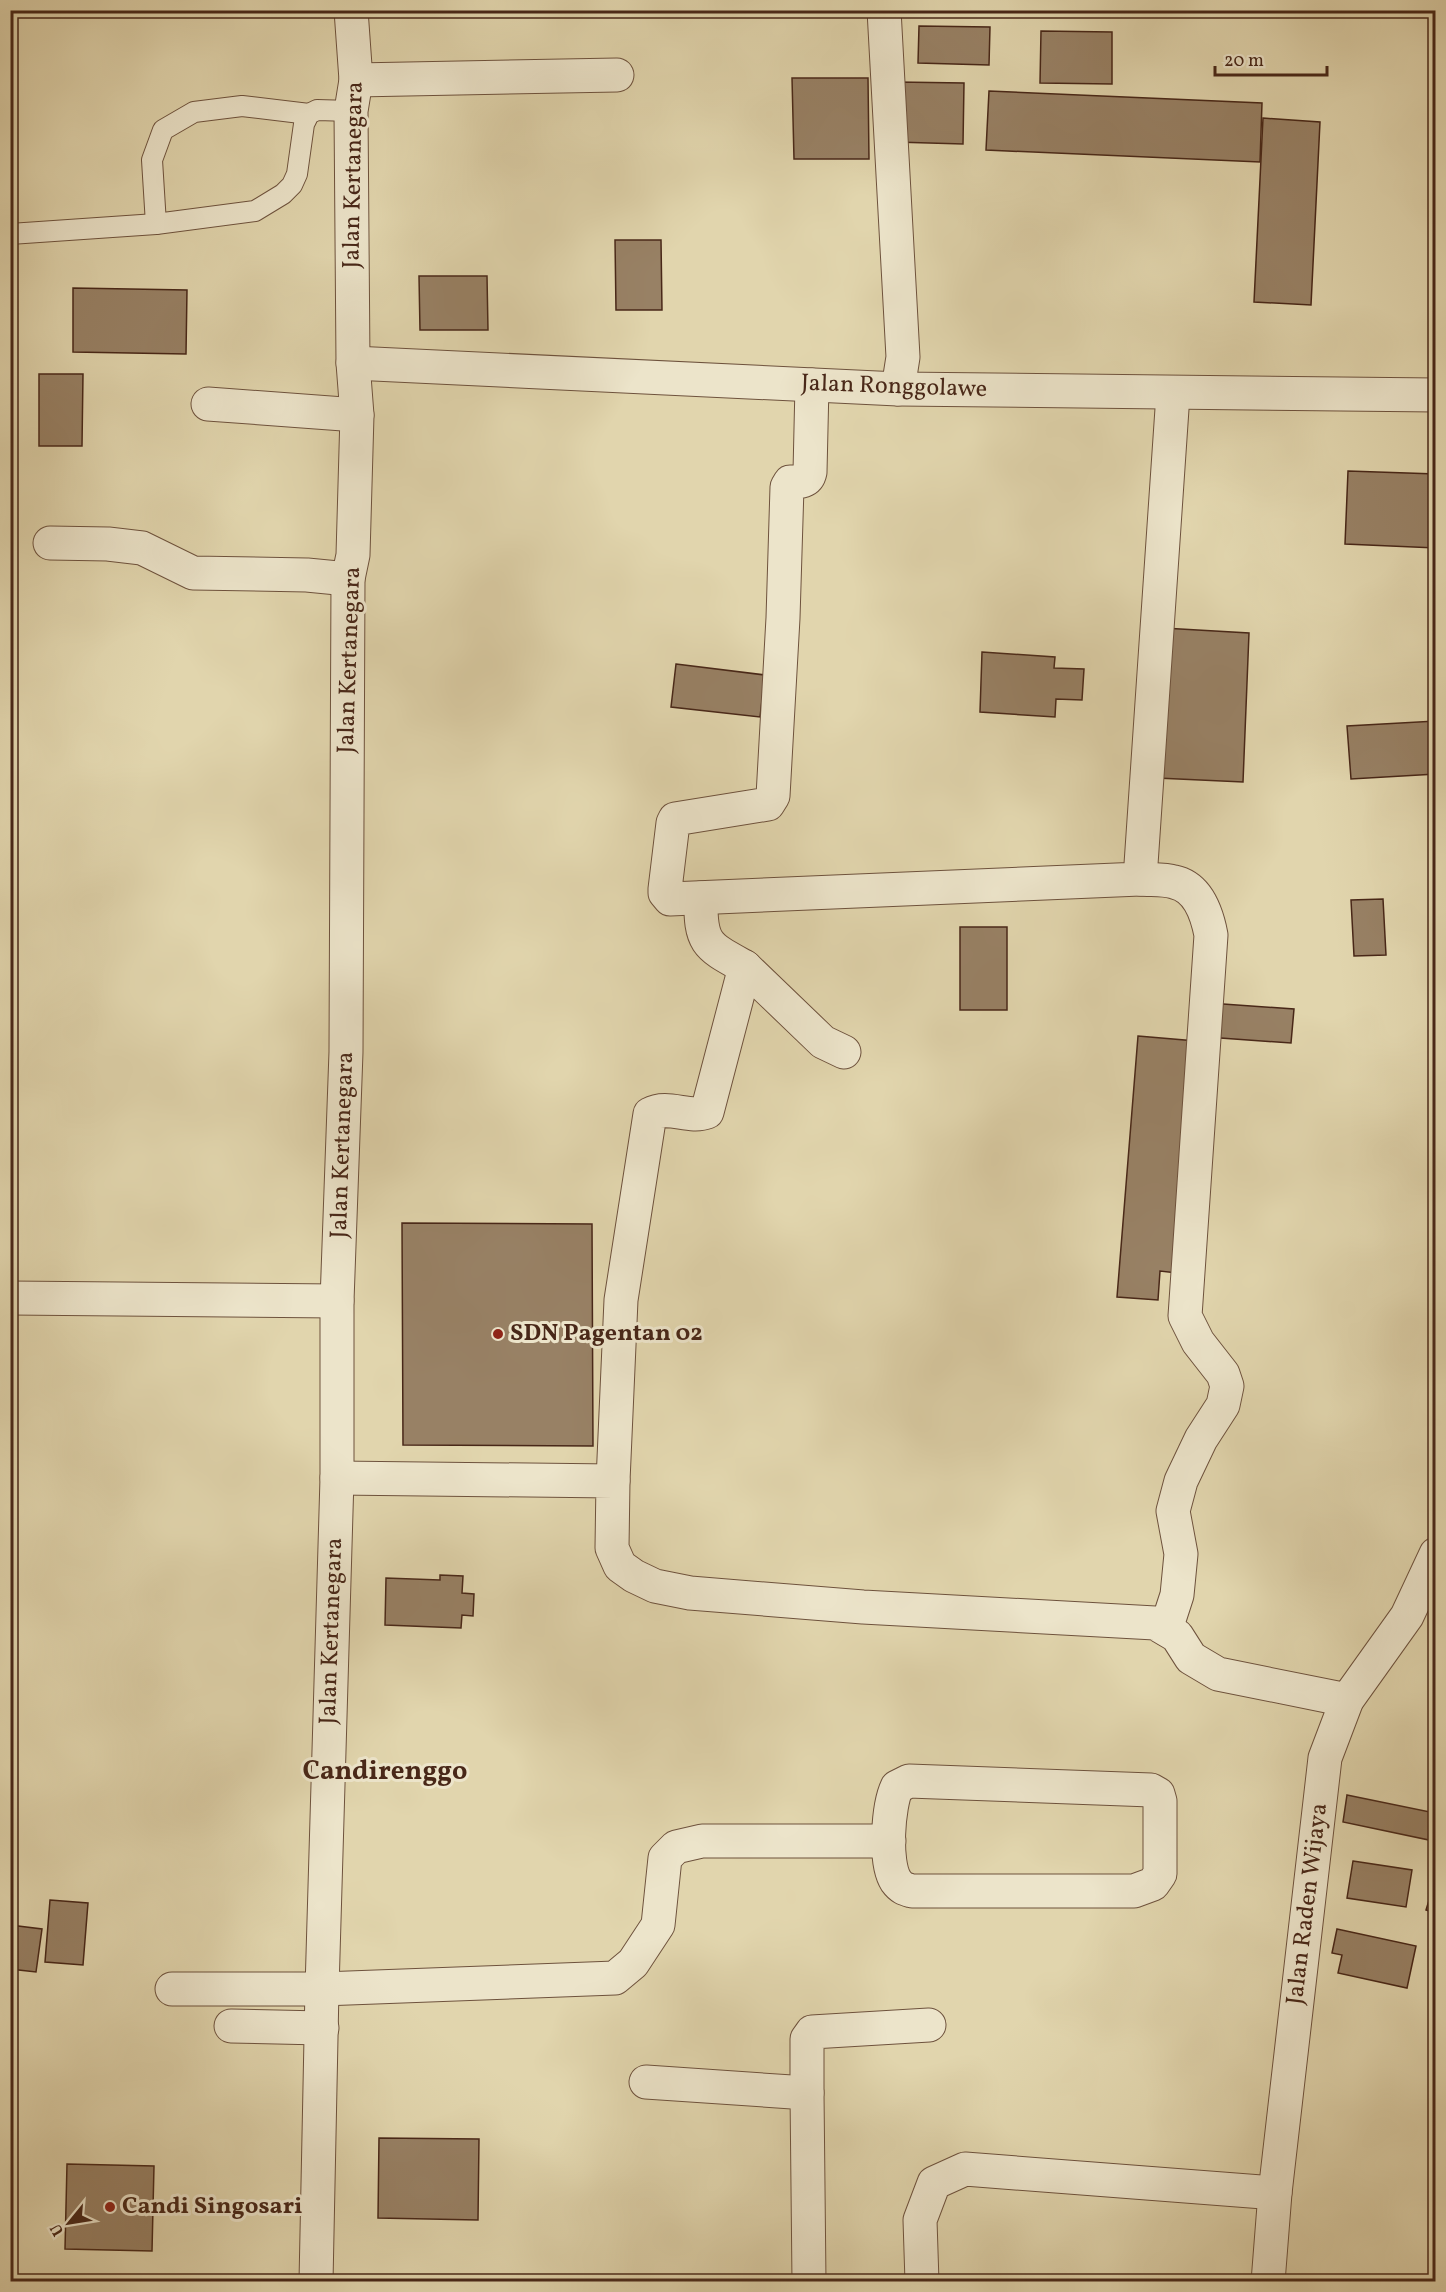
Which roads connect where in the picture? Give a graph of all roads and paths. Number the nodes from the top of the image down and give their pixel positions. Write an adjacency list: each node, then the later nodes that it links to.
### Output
1 (351, 10): 4 (street, Jalan Kertanegara)
2 (884, 10): 10 (street)
3 (617, 75): 4 (street)
4 (353, 96): 5 (lane); 8 (street, Jalan Kertanegara)
5 (309, 114): 6 (lane); 6 (lane)
6 (156, 224): 7 (lane)
7 (10, 234)
8 (353, 363): 9 (street, Jalan Ronggolawe); 14 (street, Jalan Kertanegara)
9 (812, 385): 10 (street, Jalan Ronggolawe); 18 (street)
10 (898, 390): 11 (street, Jalan Ronggolawe)
11 (1173, 394): 12 (street, Jalan Ronggolawe); 17 (street)
12 (1436, 395)
13 (208, 404): 14 (street)
14 (357, 414): 16 (street, Jalan Kertanegara)
15 (50, 543): 16 (street)
16 (348, 579): 22 (street, Jalan Kertanegara)
17 (1140, 879): 18 (street); 26 (street)
18 (700, 898): 19 (street)
19 (745, 967): 20 (street); 24 (street)
20 (844, 1052)
21 (10, 1299): 22 (street)
22 (337, 1301): 23 (street, Jalan Kertanegara)
23 (336, 1478): 24 (street); 30 (street, Jalan Kertanegara)
24 (613, 1481): 26 (street)
25 (1436, 1554): 27 (street, Jalan Raden Wijaya)
26 (1166, 1629): 27 (street)
27 (1347, 1700): 36 (street, Jalan Raden Wijaya)
28 (889, 1841): 28 (street); 30 (street)
29 (172, 1989): 30 (street)
30 (322, 1989): 33 (street, Jalan Kertanegara)
31 (929, 2025): 35 (street)
32 (231, 2026): 33 (street)
33 (322, 2028): 37 (street, Jalan Kertanegara)
34 (646, 2082): 35 (street)
35 (807, 2093): 38 (street)
36 (1275, 2193): 39 (street); 40 (street, Jalan Raden Wijaya)
37 (316, 2282)
38 (809, 2282)
39 (922, 2282)
40 (1268, 2282)

